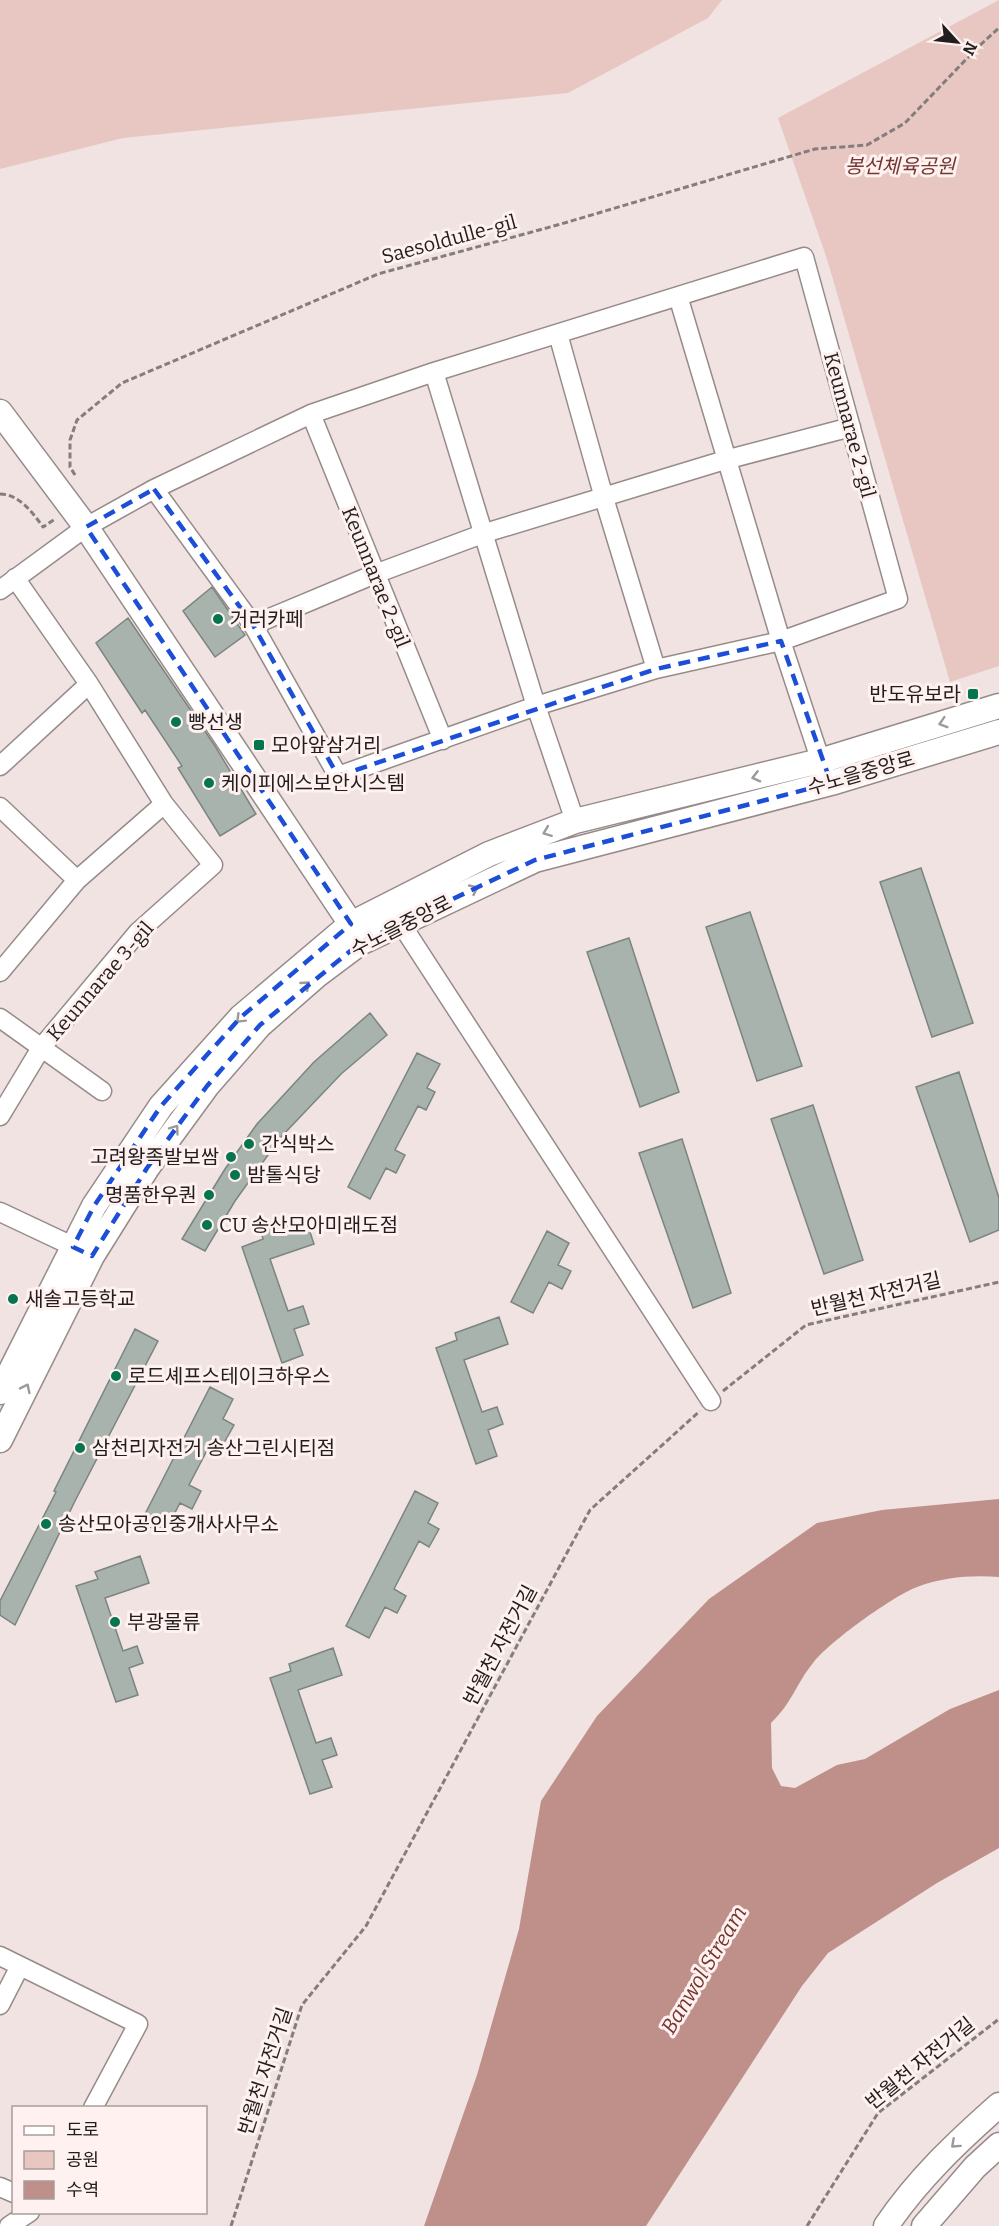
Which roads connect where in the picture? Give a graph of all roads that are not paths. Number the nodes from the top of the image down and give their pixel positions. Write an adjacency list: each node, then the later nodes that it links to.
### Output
1 (678, 296): 2 (street, Keunnarae 2-gil); 6 (street, Keunnarae 2-gil); 7 (street)
2 (558, 334): 3 (street, Keunnarae 2-gil); 9 (street)
3 (434, 372): 5 (street, Keunnarae 2-gil); 11 (street)
4 (0, 412): 10 (main road)
5 (311, 414): 8 (street, Keunnarae 2-gil); 12 (street, Keunnarae 2-gil)
6 (851, 427): 7 (street); 16 (street, Keunnarae 2-gil)
7 (725, 460): 9 (street); 16 (street)
8 (154, 489): 10 (street, Keunnarae 2-gil); 15 (street, Keunnarae 2-gil)
9 (604, 498): 11 (street); 17 (street)
10 (80, 517): 13 (street, Keunnarae 2-gil); 31 (main road)
11 (485, 533): 12 (street); 19 (street)
12 (375, 574): 15 (street); 22 (street, Keunnarae 2-gil)
13 (15, 578): 14 (street, Keunnarae 2-gil); 18 (street, Keunnarae 3-gil)
14 (0, 590)
15 (254, 625): 22 (street, Keunnarae 2-gil)
16 (781, 641): 17 (street, Keunnarae 2-gil); 23 (street)
17 (656, 669): 19 (street, Keunnarae 2-gil)
18 (89, 684): 24 (street); 26 (street, Keunnarae 3-gil)
19 (536, 706): 22 (street, Keunnarae 2-gil); 28 (street)
20 (999, 706): 23 (main road, 수노을중앙로, one-way to 23)
21 (999, 732): 25 (main road, 수노을중앙로)
22 (442, 740)
23 (820, 762): 25 (street); 28 (main road, 수노을중앙로, one-way to 28)
24 (0, 766)
25 (831, 783): 30 (main road, 수노을중앙로, one-way to 25)
26 (164, 804): 29 (street); 34 (street, Keunnarae 3-gil)
27 (0, 807): 29 (street)
28 (575, 821): 30 (main road, 수노을중앙로, one-way to 30)
29 (77, 880): 32 (street)
30 (396, 915): 31 (main road, 수노을중앙로); 40 (street)
31 (356, 934): 38 (main road, 수노을중앙로)
32 (0, 972)
33 (0, 1018): 34 (street)
34 (41, 1048): 35 (street); 36 (street, Keunnarae 3-gil)
35 (102, 1091)
36 (0, 1116)
37 (0, 1212): 38 (street)
38 (82, 1251): 39 (main road, 수노을중앙로); 41 (main road, 수노을중앙로, one-way to 38)
39 (0, 1392)
40 (711, 1401)
41 (0, 1440)
42 (0, 1956): 43 (street)
43 (20, 1966): 44 (street); 46 (street)
44 (0, 2005)
45 (999, 2105): 50 (main road, one-way to 50)
46 (94, 2106)
47 (999, 2145): 51 (main road)
48 (27, 2214): 49 (street)
49 (9, 2226)
50 (886, 2226)
51 (924, 2226)

